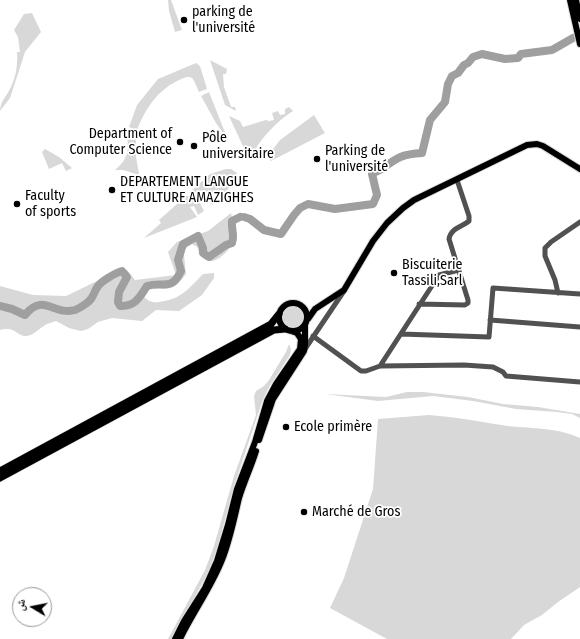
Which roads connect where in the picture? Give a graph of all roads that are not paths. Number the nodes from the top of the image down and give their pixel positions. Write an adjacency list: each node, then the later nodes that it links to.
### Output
1 (570, 0): 4 (main road)
2 (576, 0): 3 (main road)
3 (580, 19)
4 (580, 44)
5 (580, 169): 6 (main road)
6 (457, 180): 8 (street); 9 (main road)
7 (580, 222): 10 (street)
8 (459, 270): 14 (street); 14 (street)
9 (344, 290): 13 (main road); 22 (street)
10 (558, 293): 11 (street); 17 (street)
11 (580, 294)
12 (295, 302): 13 (main road); 15 (main road); 16 (main road)
13 (321, 304): 16 (main road)
14 (419, 304): 21 (street)
15 (279, 314): 20 (main road); 26 (highway)
16 (308, 319): 18 (main road)
17 (490, 320): 19 (street); 21 (street)
18 (305, 325): 20 (main road); 23 (main road)
19 (580, 327)
20 (287, 329): 27 (highway); 28 (main road)
21 (401, 334): 24 (street)
22 (313, 336): 23 (street); 24 (street)
23 (304, 351): 29 (main road)
24 (380, 366): 25 (street)
25 (580, 382)
26 (0, 471)
27 (0, 478)
28 (175, 639)
29 (180, 639)

